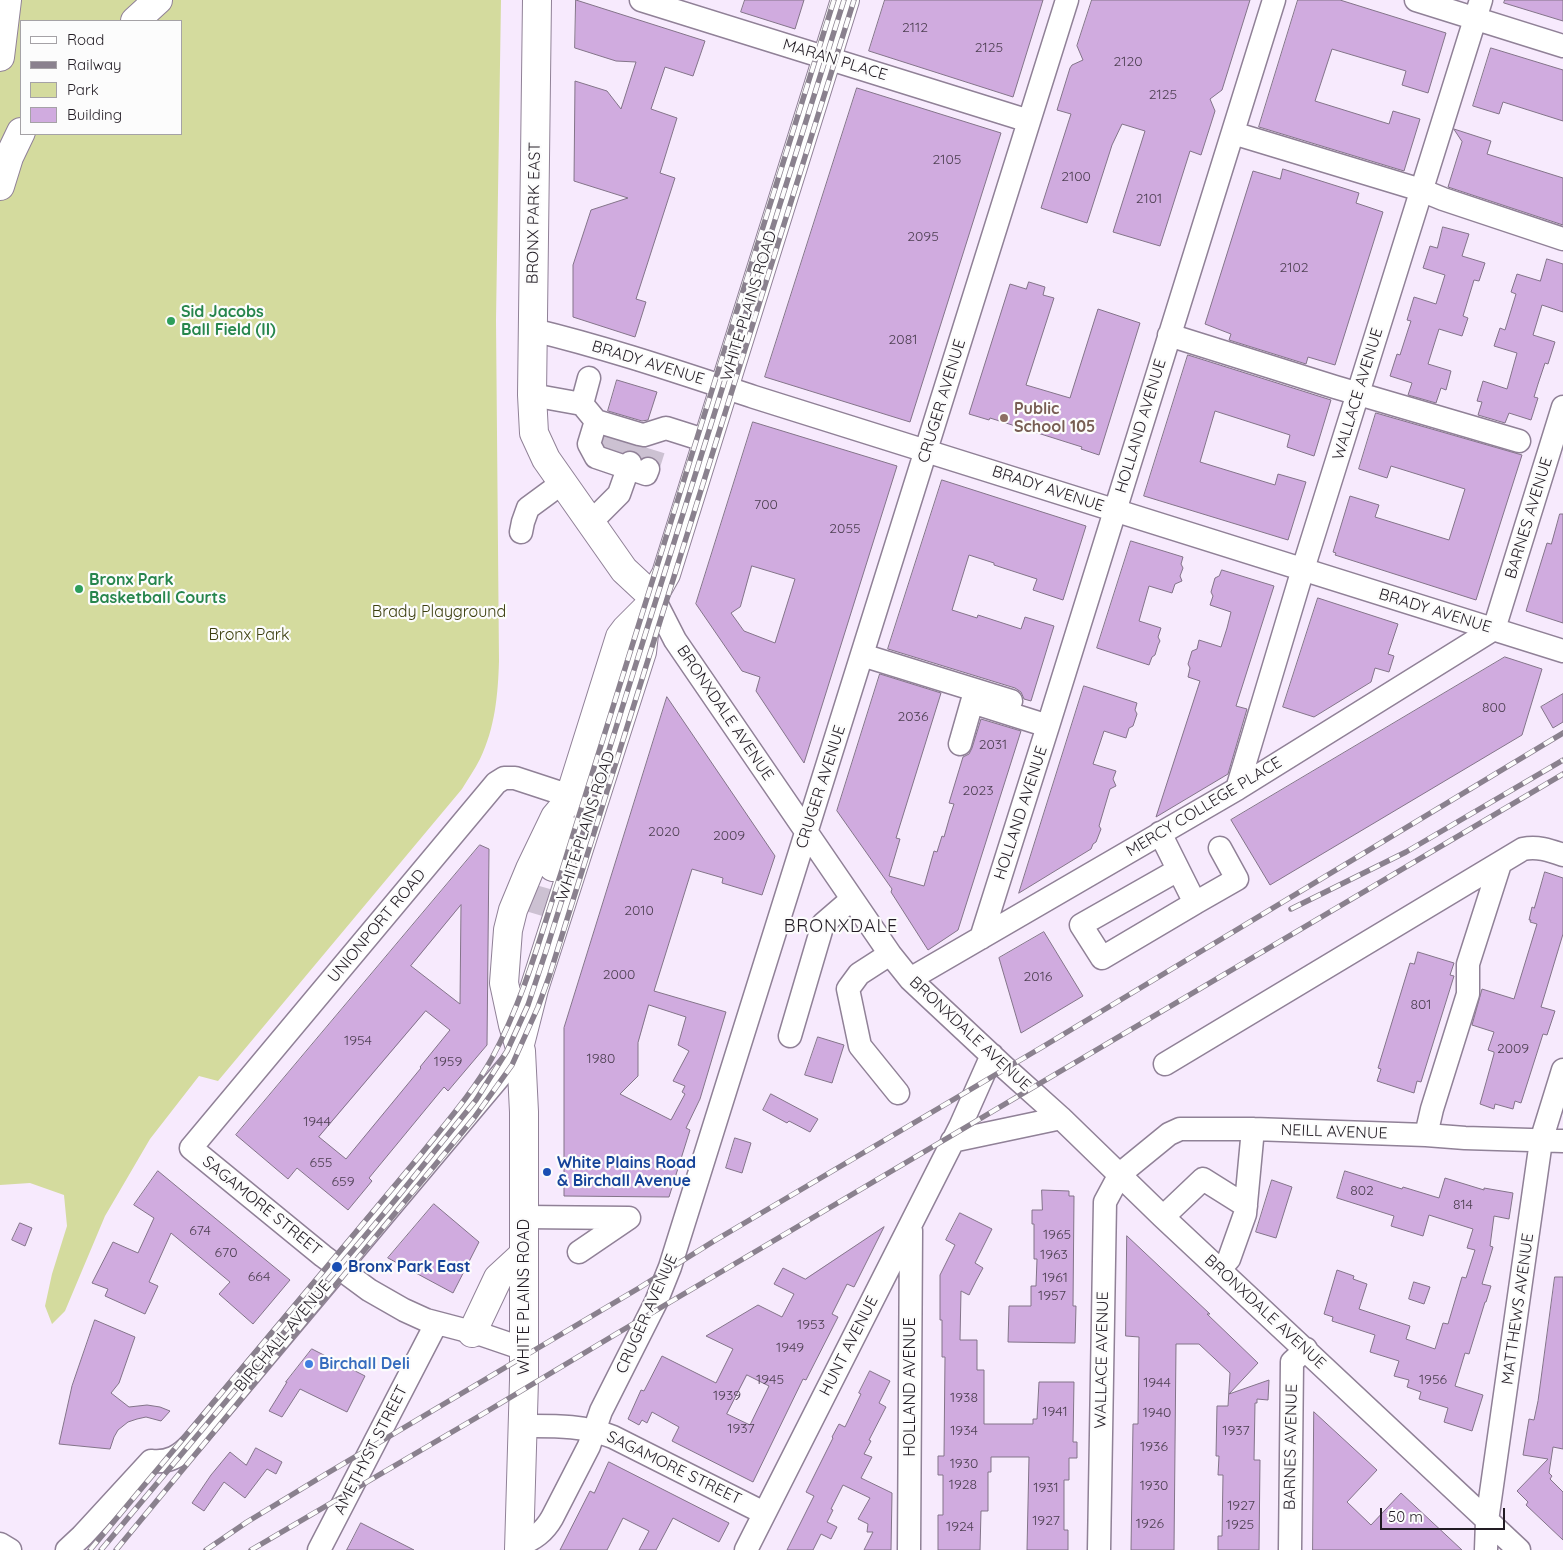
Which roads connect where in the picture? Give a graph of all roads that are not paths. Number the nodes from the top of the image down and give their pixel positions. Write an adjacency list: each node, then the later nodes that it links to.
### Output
1 (7, 0): 12 (main road)
2 (158, 0): 10 (main road)
3 (537, 0): 20 (main road, BRONX PARK EAST)
4 (641, 0): 13 (street, MARAN PLACE)
5 (845, 0): 13 (main road, WHITE PLAINS ROAD)
6 (1067, 0): 14 (street, CRUGER AVENUE)
7 (1274, 0): 15 (street, HOLLAND AVENUE)
8 (1416, 0): 9 (street)
9 (1478, 9): 11 (street); 18 (street, WALLACE AVENUE)
10 (137, 20)
11 (1563, 46)
12 (0, 57)
13 (827, 58): 14 (street, MARAN PLACE); 23 (main road, WHITE PLAINS ROAD)
14 (1029, 121): 31 (street, CRUGER AVENUE)
15 (1233, 133): 18 (street); 21 (street, HOLLAND AVENUE)
16 (20, 134): 17 (main road)
17 (0, 186)
18 (1421, 190): 19 (street); 24 (street, WALLACE AVENUE)
19 (1563, 238)
20 (533, 330): 23 (street, BRADY AVENUE); 25 (main road, BRONX PARK EAST)
21 (1170, 335): 24 (street); 33 (street, HOLLAND AVENUE)
22 (589, 378): 30 (street)
23 (724, 387): 28 (main road, WHITE PLAINS ROAD); 31 (street, BRADY AVENUE)
24 (1358, 393): 29 (street); 36 (street, WALLACE AVENUE)
25 (532, 395): 27 (main road, BRONX PARK EAST); 30 (street)
26 (1563, 406): 38 (street, BARNES AVENUE)
27 (532, 426): 32 (main road, BRONXDALE AVENUE)
28 (707, 441): 30 (street); 37 (main road, WHITE PLAINS ROAD)
29 (1518, 441)
30 (620, 444): 34 (street)
31 (926, 451): 33 (street, BRADY AVENUE); 40 (street, CRUGER AVENUE)
32 (562, 483): 34 (main road, BRONXDALE AVENUE); 35 (street)
33 (1115, 510): 36 (street, BRADY AVENUE); 42 (street, HOLLAND AVENUE)
34 (591, 522): 37 (main road, BRONXDALE AVENUE)
35 (521, 532)
36 (1303, 569): 38 (street, BRADY AVENUE); 44 (street, WALLACE AVENUE)
37 (650, 602): 45 (main road, WHITE PLAINS ROAD); 46 (street, BRONXDALE AVENUE)
38 (1494, 629): 39 (street, BRADY AVENUE); 44 (street, MERCY COLLEGE PLACE)
39 (1563, 651)
40 (862, 655): 41 (street); 46 (street, CRUGER AVENUE)
41 (1011, 701)
42 (1048, 726): 43 (street); 56 (street, HOLLAND AVENUE)
43 (960, 744)
44 (1237, 789): 47 (street, MERCY COLLEGE PLACE)
45 (576, 801): 51 (main road, WHITE PLAINS ROAD); 60 (main road, WHITE PLAINS ROAD); 60 (main road, WHITE PLAINS ROAD); 70 (street, UNIONPORT ROAD)
46 (807, 832): 53 (street, BRONXDALE AVENUE); 85 (street, CRUGER AVENUE)
47 (1160, 833): 52 (street); 56 (street, MERCY COLLEGE PLACE)
48 (1220, 848): 54 (street)
49 (1563, 855): 50 (street)
50 (1500, 864): 62 (street); 67 (street)
51 (554, 868)
52 (1178, 870): 54 (street); 54 (street)
53 (852, 899): 57 (street, BRONXDALE AVENUE); 59 (street)
54 (1195, 903)
55 (539, 915): 60 (main road, WHITE PLAINS ROAD)
56 (981, 938): 58 (street, MERCY COLLEGE PLACE)
57 (890, 954): 58 (street, BRONXDALE AVENUE); 64 (street)
58 (910, 979): 61 (street, BRONXDALE AVENUE)
59 (790, 1036)
60 (518, 1040): 73 (main road, WHITE PLAINS ROAD); 78 (street, BIRCHALL AVENUE)
61 (992, 1056): 65 (street, BRONXDALE AVENUE); 68 (street, HUNT AVENUE)
62 (1165, 1064)
63 (1563, 1070): 69 (street, MATTHEWS AVENUE)
64 (898, 1093)
65 (1061, 1118): 68 (street); 71 (street, BRONXDALE AVENUE)
66 (1253, 1129): 67 (street, NEILL AVENUE); 71 (street, NEILL AVENUE); 72 (street)
67 (1426, 1135): 69 (street, NEILL AVENUE)
68 (952, 1141): 75 (street, HUNT AVENUE)
69 (1552, 1141): 87 (street, MATTHEWS AVENUE)
70 (191, 1148): 78 (street, SAGAMORE STREET)
71 (1120, 1174): 74 (street, BRONXDALE AVENUE); 95 (street, WALLACE AVENUE)
72 (1246, 1206): 74 (street); 79 (street)
73 (524, 1217): 76 (street); 77 (main road, WHITE PLAINS ROAD)
74 (1163, 1217): 79 (street, BRONXDALE AVENUE)
75 (911, 1225): 86 (street, HUNT AVENUE); 94 (street, HOLLAND AVENUE)
76 (579, 1252)
77 (524, 1254): 81 (main road); 82 (main road, WHITE PLAINS ROAD)
78 (339, 1269): 80 (street, SAGAMORE STREET); 91 (street, BIRCHALL AVENUE)
79 (1220, 1269): 83 (street, BRONXDALE AVENUE)
80 (436, 1324): 81 (street, SAGAMORE STREET); 92 (street, AMETHYST STREET)
81 (472, 1332): 82 (street, SAGAMORE STREET)
82 (524, 1349): 84 (main road, WHITE PLAINS ROAD)
83 (1306, 1349): 87 (street, BRONXDALE AVENUE); 96 (street, BARNES AVENUE)
84 (523, 1426): 85 (street, SAGAMORE STREET); 89 (main road, WHITE PLAINS ROAD)
85 (594, 1431): 86 (street, SAGAMORE STREET); 89 (street, CRUGER AVENUE)
86 (764, 1513): 93 (street, HUNT AVENUE)
87 (1487, 1521): 97 (street, MATTHEWS AVENUE); 98 (street, BRONXDALE AVENUE)
88 (0, 1544): 90 (street)
89 (519, 1548)
90 (10, 1550)
91 (67, 1550)
92 (319, 1550)
93 (746, 1550)
94 (909, 1550)
95 (1099, 1550)
96 (1290, 1550)
97 (1486, 1550)
98 (1519, 1550)

